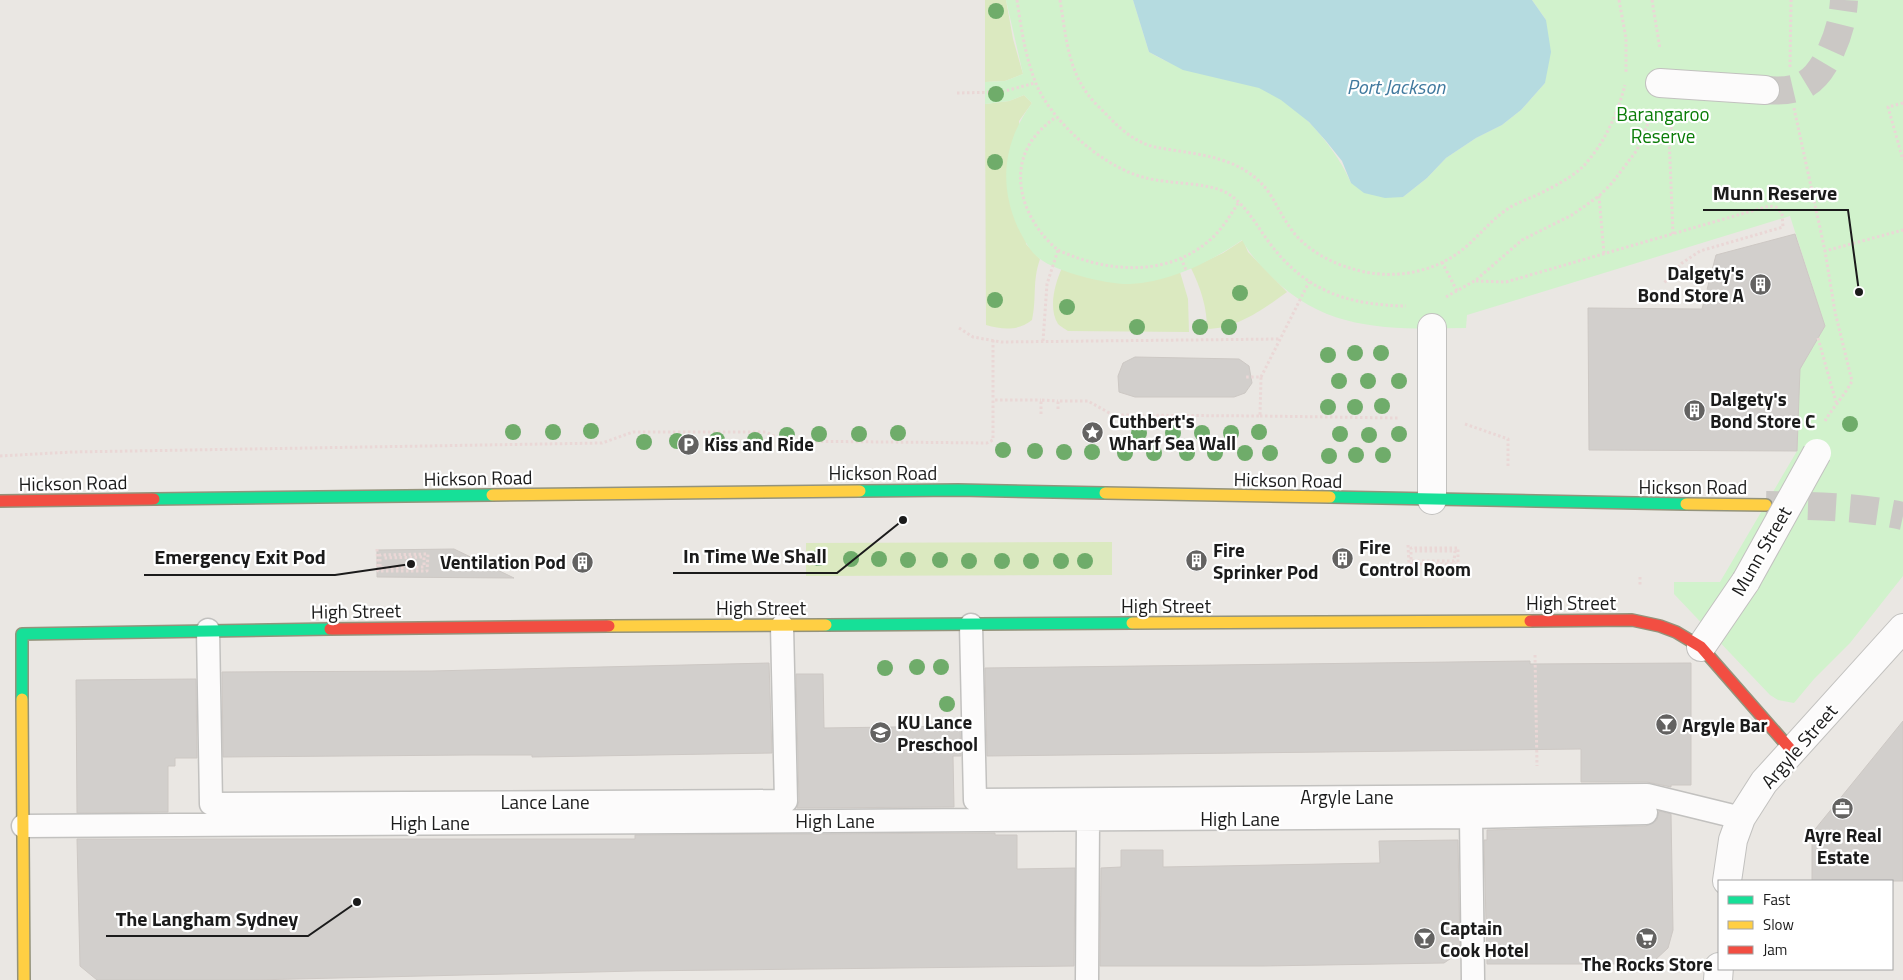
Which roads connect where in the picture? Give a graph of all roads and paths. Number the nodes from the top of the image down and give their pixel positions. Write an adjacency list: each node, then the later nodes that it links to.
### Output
1 (1017, 0): 7 (path)
2 (1060, 0): 23 (path)
3 (1619, 0): 23 (path)
4 (1652, 0): 8 (path)
5 (1792, 0): 6 (path)
6 (1790, 71)
7 (1035, 83): 10 (path); 13 (path)
8 (1671, 84): 9 (street); 15 (path); 18 (path)
9 (1765, 90)
10 (957, 93)
11 (1793, 98): 20 (path)
12 (1903, 103): 14 (path)
13 (1056, 117): 16 (path); 19 (path)
14 (1903, 160)
15 (1599, 196): 21 (path); 25 (path)
16 (1239, 202): 22 (path); 26 (path)
17 (1903, 230): 20 (path)
18 (1673, 234): 21 (path); 27 (path)
19 (1058, 250): 22 (path); 36 (path)
20 (1825, 251): 33 (path)
21 (1604, 254): 25 (path)
22 (1181, 258): 24 (path)
23 (1442, 262): 28 (path)
24 (1186, 270)
25 (1476, 280): 28 (path)
26 (1308, 282): 30 (path); 34 (path)
27 (1664, 284)
28 (1457, 291): 29 (path)
29 (1444, 298)
30 (1410, 306)
31 (958, 328): 35 (path)
32 (1432, 328): 50 (street)
33 (1818, 338)
34 (1280, 339): 36 (path); 38 (path)
35 (993, 340): 36 (path); 39 (path)
36 (1043, 341)
37 (1244, 377): 38 (path)
38 (1261, 377): 44 (path)
39 (993, 400): 40 (path); 48 (path)
40 (1041, 400): 41 (path); 43 (path)
41 (1058, 401): 42 (path); 44 (path)
42 (1058, 409)
43 (1041, 414)
44 (1260, 416): 45 (path)
45 (1399, 418)
46 (1458, 422): 49 (path)
47 (1817, 453): 64 (street, Munn Street, bridge)
48 (0, 456)
49 (1508, 470)
50 (1432, 500): 51 (street, Hickson Road); 52 (street, Hickson Road)
51 (0, 501)
52 (1766, 505)
53 (1408, 545): 55 (path)
54 (377, 549): 56 (path)
55 (1415, 551)
56 (384, 558)
57 (1640, 578): 58 (path)
58 (1640, 587)
59 (1534, 621): 60 (street, High Street); 64 (street, High Street); 66 (path)
60 (971, 625): 61 (street, High Street); 69 (lane, Argyle Lane)
61 (782, 626): 63 (street, High Street); 63 (lane, Lance Lane)
62 (1903, 628): 65 (street, Argyle Street)
63 (208, 630): 71 (street, High Street)
64 (1701, 647): 65 (street, High Street)
65 (1792, 751): 69 (street, Argyle Street)
66 (1537, 770)
67 (1646, 813): 68 (lane, High Lane)
68 (1471, 817): 70 (lane, High Lane); 75 (lane)
69 (1741, 818): 72 (street, Argyle Street)
70 (1088, 820): 71 (lane, High Lane); 74 (lane)
71 (23, 826): 73 (street, High Street)
72 (1727, 880)
73 (24, 980)
74 (1087, 980)
75 (1473, 980)

